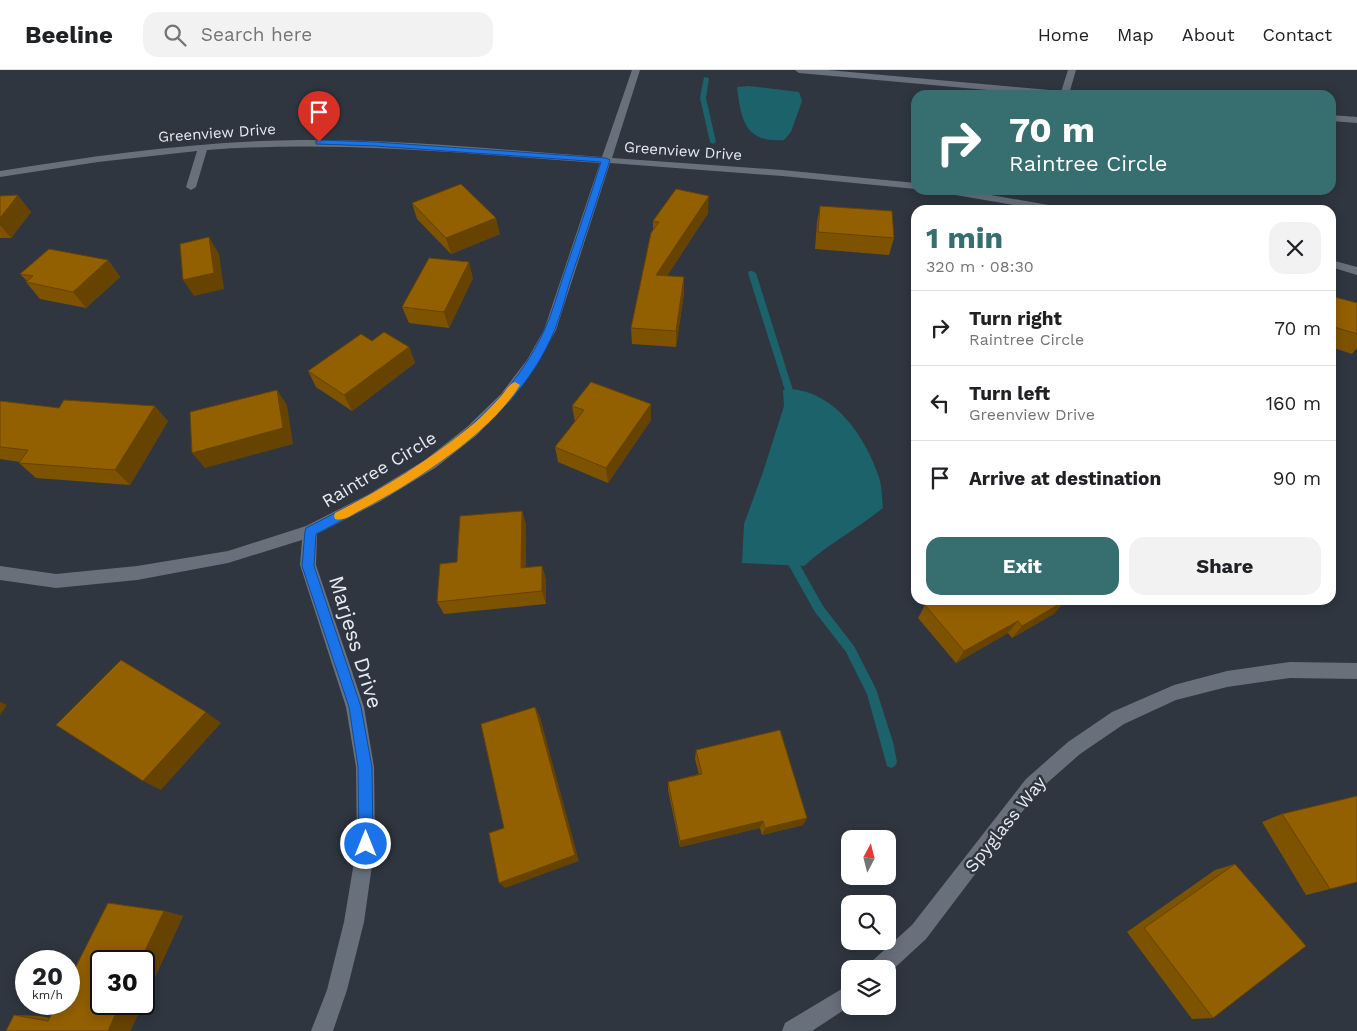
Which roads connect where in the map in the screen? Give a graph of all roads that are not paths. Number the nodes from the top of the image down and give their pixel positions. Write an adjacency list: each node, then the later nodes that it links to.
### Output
1 (636, 70): 9 (street)
2 (799, 70): 4 (street)
3 (1072, 70): 5 (street)
4 (1020, 90)
5 (1065, 90)
6 (1336, 118): 7 (street)
7 (1357, 120)
8 (203, 148): 9 (street, Greenview Drive); 10 (street, Greenview Drive); 12 (street)
9 (606, 160): 11 (street, Greenview Drive); 17 (street, Raintree Circle)
10 (0, 174)
11 (911, 185)
12 (191, 188)
13 (973, 195): 14 (street)
14 (1031, 205)
15 (1336, 265): 16 (street)
16 (1357, 271)
17 (310, 531): 18 (street, Raintree Circle); 22 (street, Marjess Drive)
18 (0, 573)
19 (1357, 672): 20 (street, Spyglass Way)
20 (888, 960)
21 (841, 1000): 23 (street)
22 (322, 1031)
23 (793, 1031)

